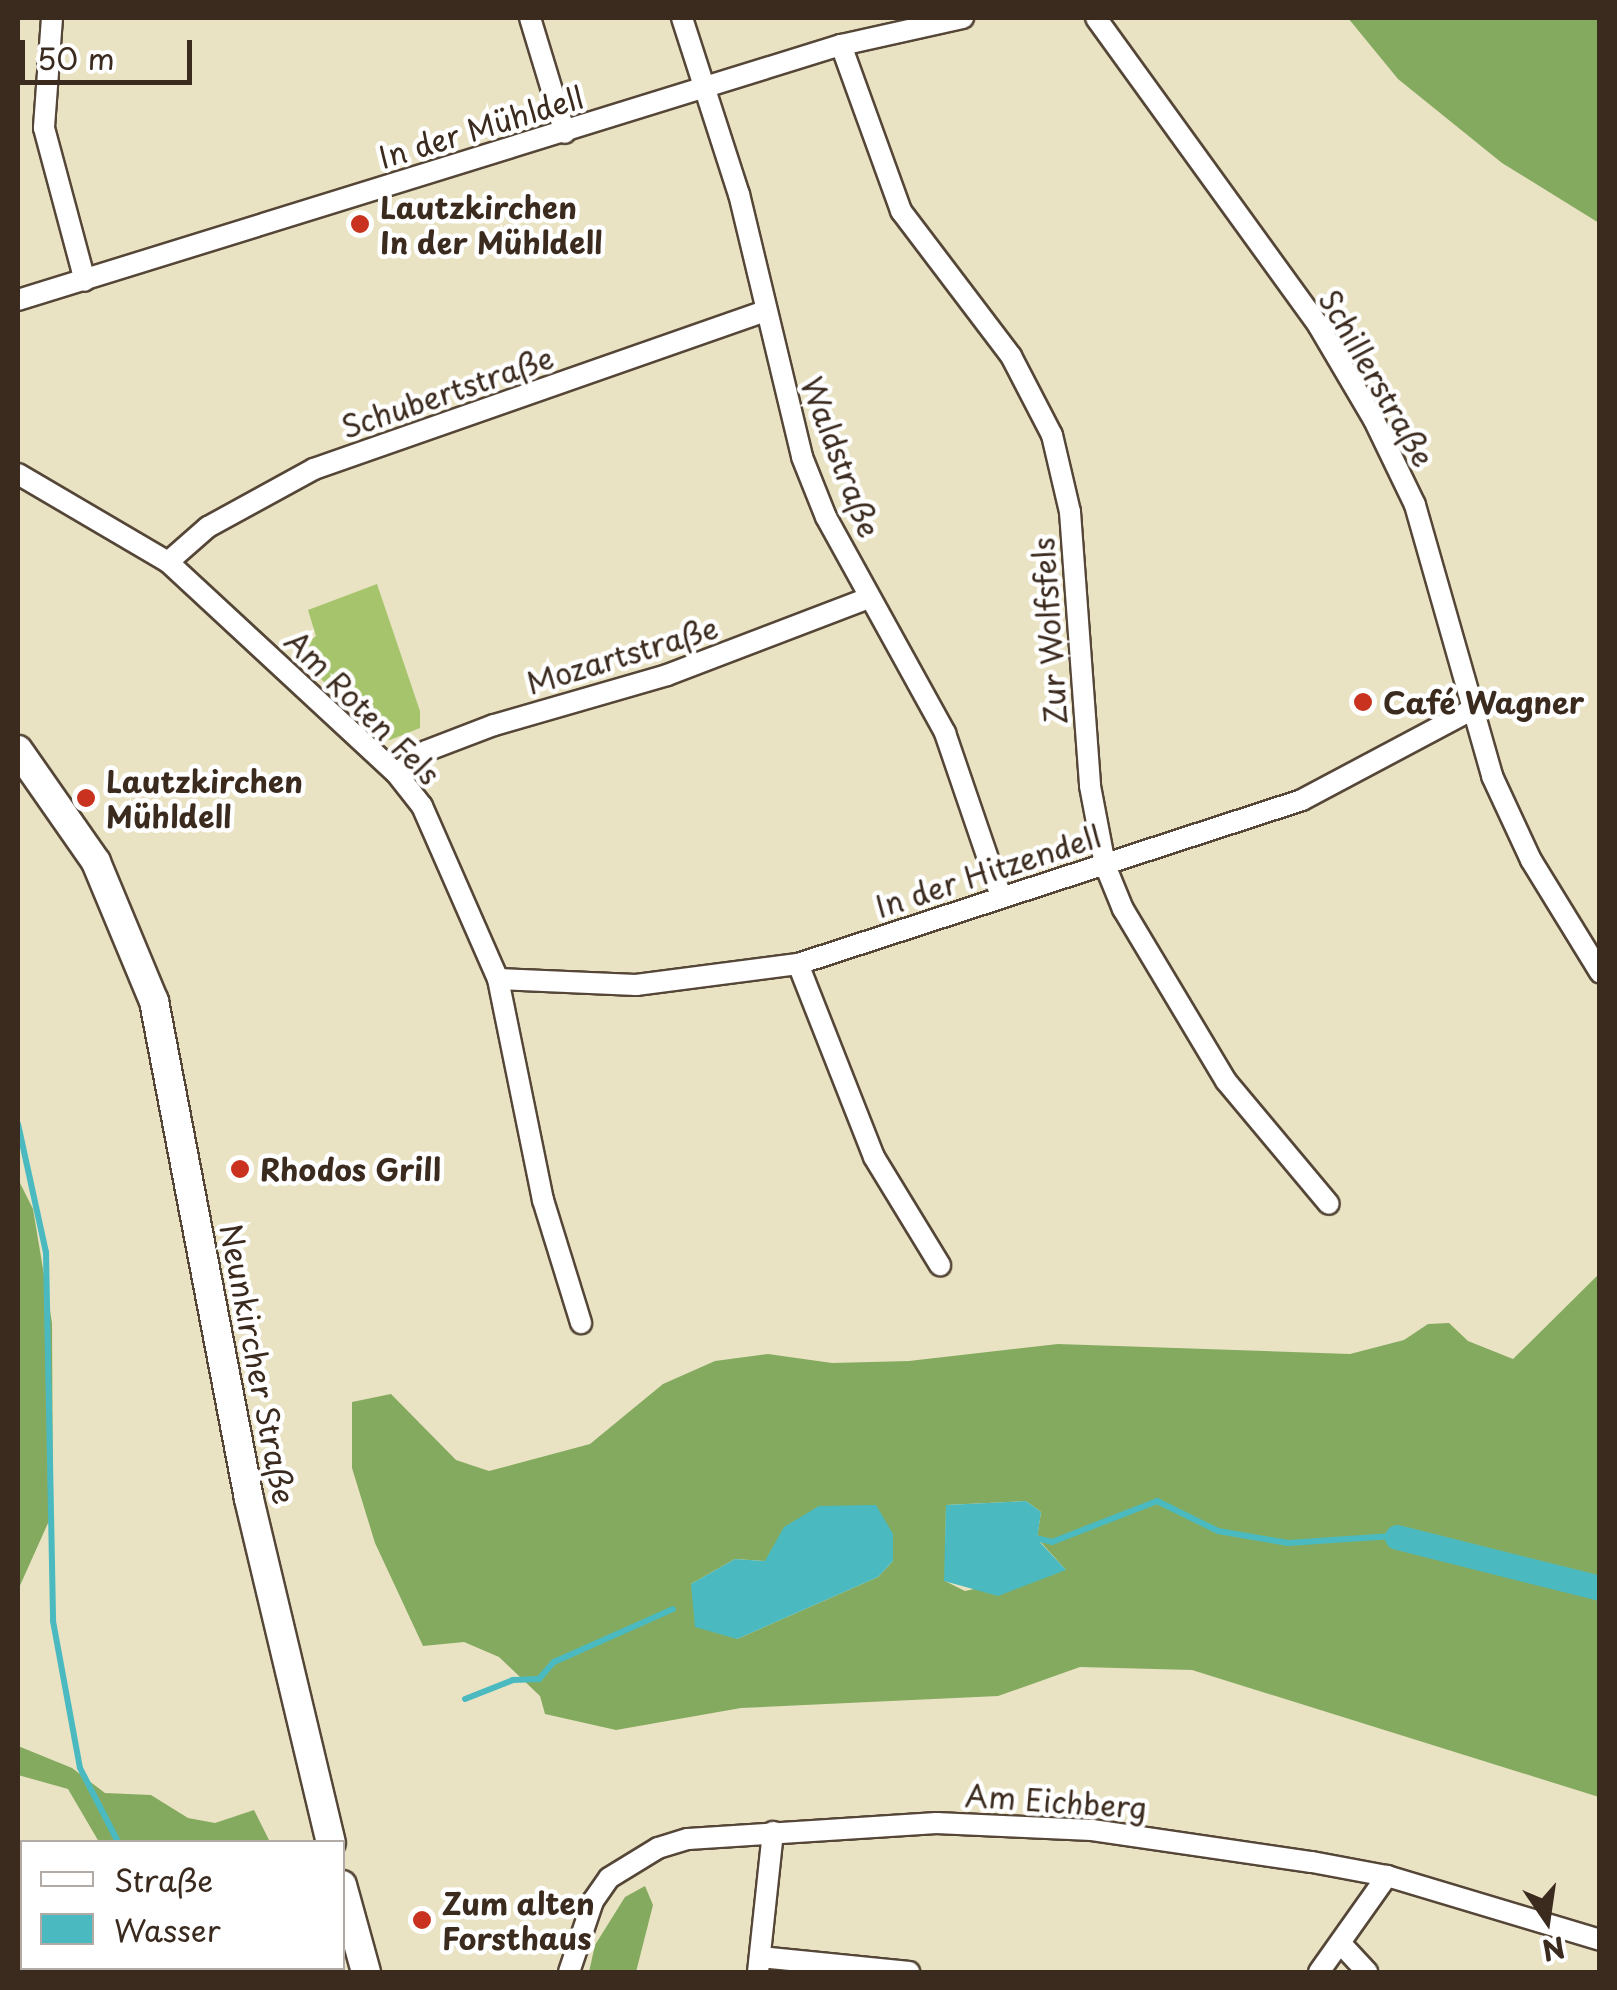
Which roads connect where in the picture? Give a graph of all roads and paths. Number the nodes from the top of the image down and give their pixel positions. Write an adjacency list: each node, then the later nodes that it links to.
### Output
1 (52, 18): 9 (street)
2 (530, 18): 8 (street)
3 (682, 18): 7 (street, Waldstraße)
4 (963, 18): 6 (street, In der Mühldell)
5 (1096, 18): 15 (street, Schillerstraße)
6 (841, 44): 7 (street, In der Mühldell); 18 (street, Zur Wolfsfels)
7 (709, 88): 8 (street, In der Mühldell); 11 (street, Waldstraße)
8 (564, 133): 9 (street, In der Mühldell)
9 (85, 281): 10 (street, In der Mühldell)
10 (18, 300)
11 (762, 312): 13 (street, Schubertstraße); 14 (street, Waldstraße)
12 (18, 474): 13 (street, Am Roten Fels)
13 (168, 562): 17 (street, Am Roten Fels)
14 (869, 598): 17 (street, Mozartstraße); 19 (street, Waldstraße)
15 (1471, 710): 18 (street, In der Hitzendell); 21 (street, Schillerstraße)
16 (18, 750): 27 (main road, Neunkircher Straße)
17 (396, 773): 22 (street, Am Roten Fels)
18 (1105, 865): 19 (street, In der Hitzendell); 23 (street, Zur Wolfsfels)
19 (1000, 897): 20 (street, In der Hitzendell)
20 (798, 964): 22 (street, In der Hitzendell); 24 (street)
21 (1600, 972)
22 (498, 980): 25 (street, Am Roten Fels)
23 (1329, 1204)
24 (940, 1265)
25 (580, 1323)
26 (773, 1832): 28 (street, Am Eichberg); 32 (street); 34 (street, Am Eichberg)
27 (331, 1840)
28 (1387, 1876): 30 (street, Am Eichberg); 31 (street)
29 (345, 1895): 33 (main road)
30 (1600, 1940)
31 (1342, 1944): 36 (street); 37 (street)
32 (759, 1965): 35 (street)
33 (366, 1972)
34 (570, 1972)
35 (910, 1972)
36 (1319, 1972)
37 (1367, 1972)

